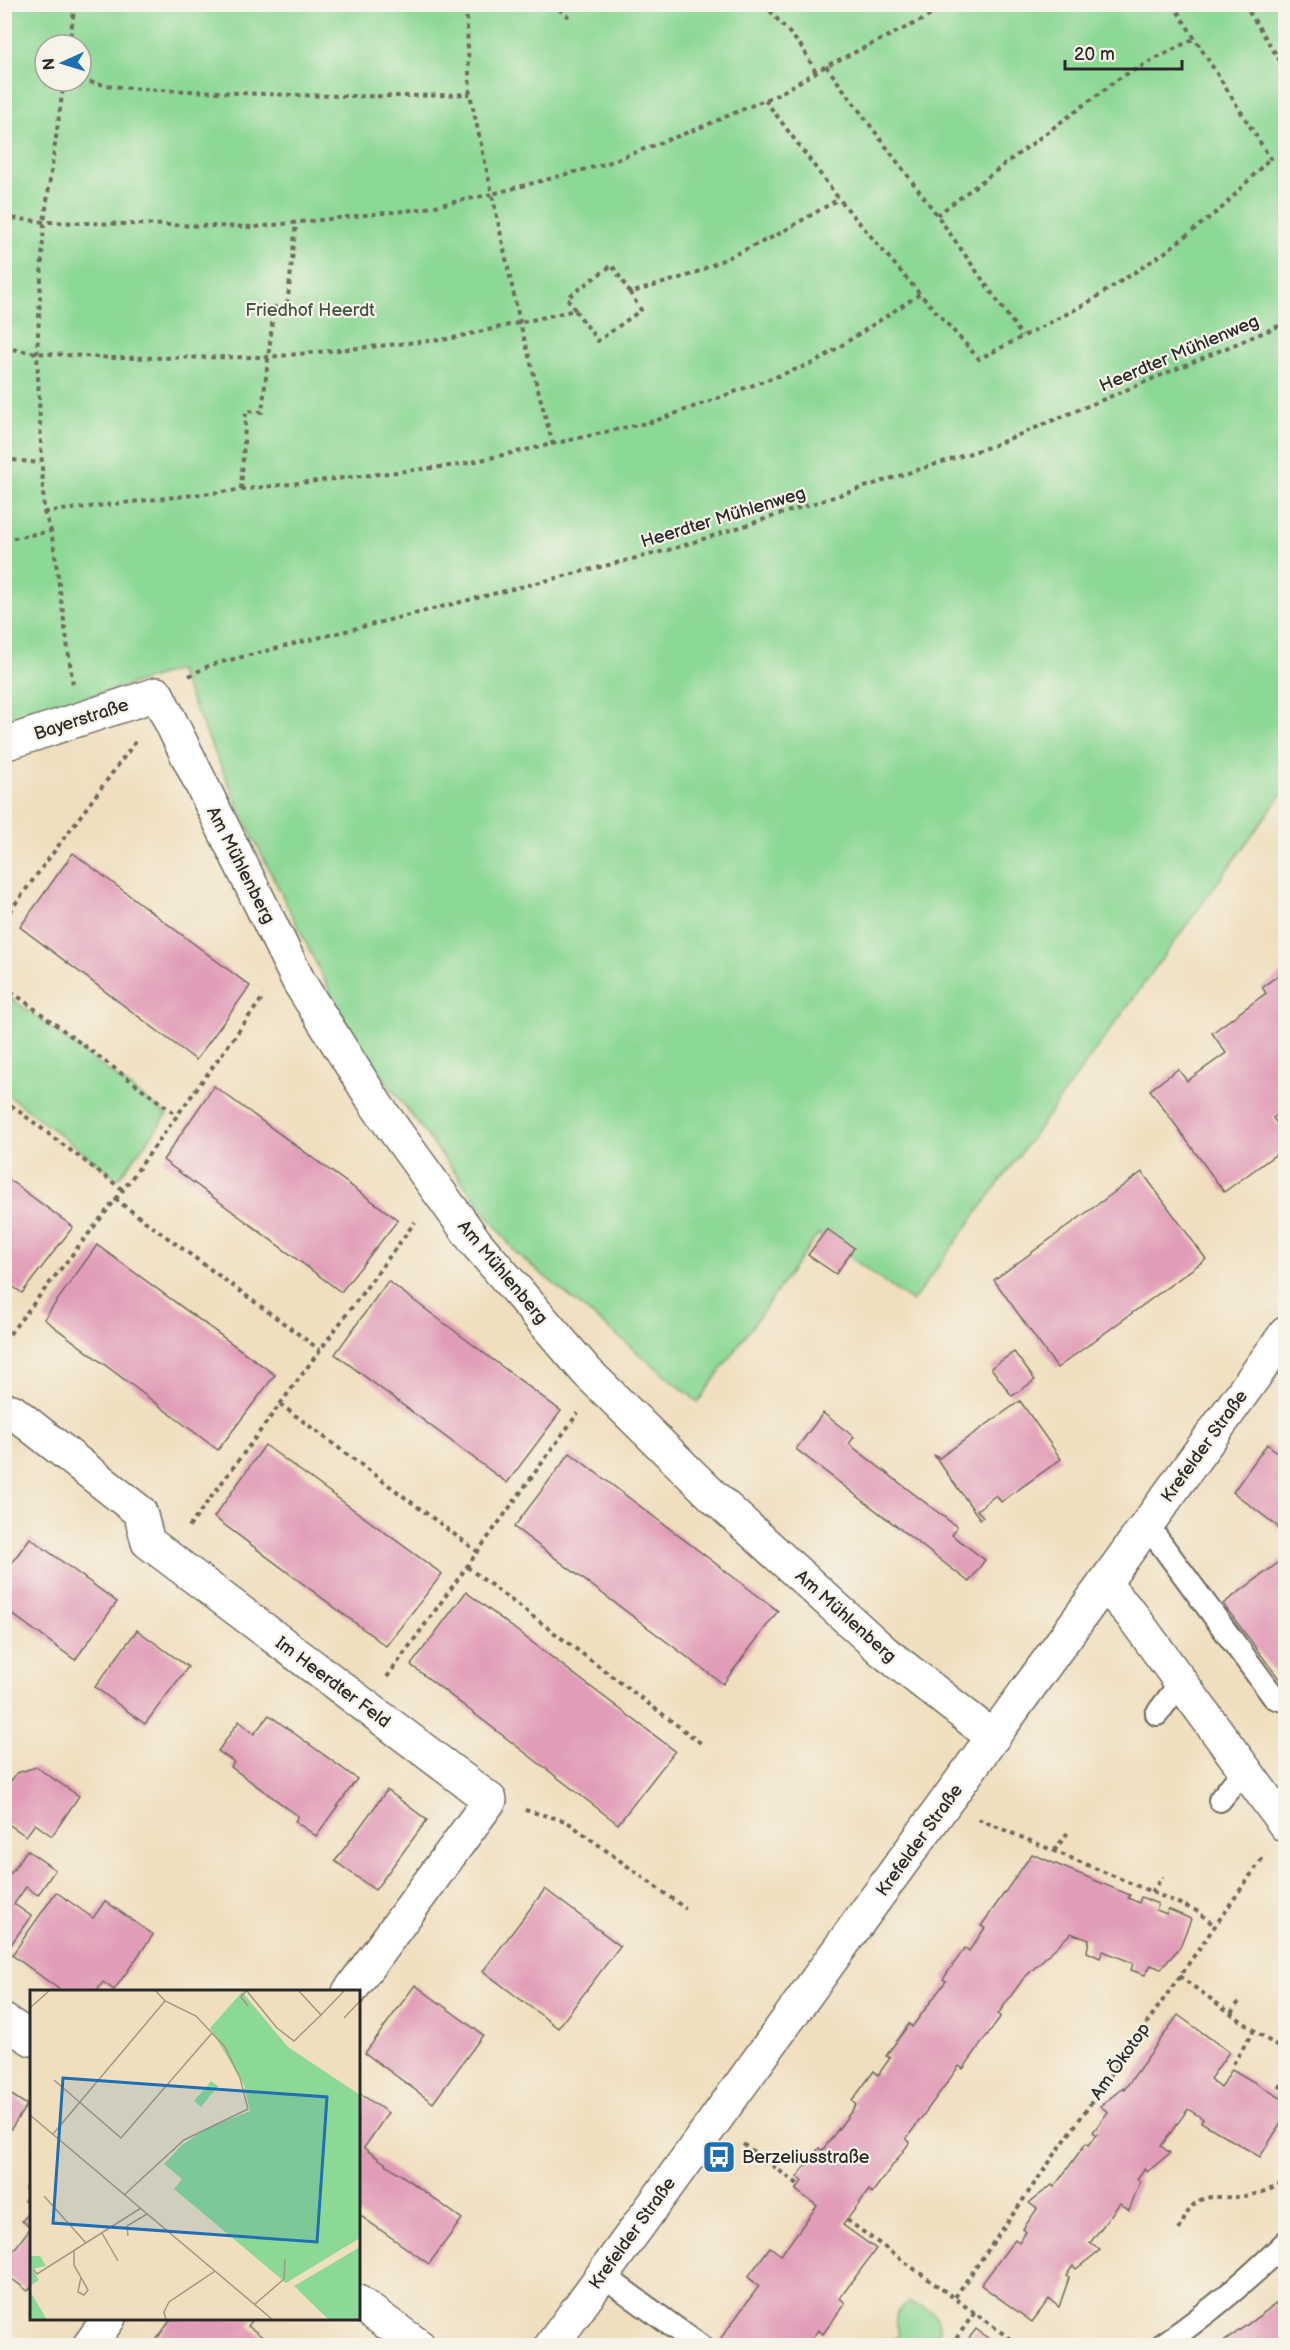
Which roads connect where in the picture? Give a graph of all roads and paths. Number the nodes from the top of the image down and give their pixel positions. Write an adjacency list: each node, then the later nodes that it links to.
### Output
1 (75, 4): 9 (path)
2 (466, 4): 16 (path)
3 (552, 4): 8 (path)
4 (764, 4): 13 (path)
5 (950, 4): 11 (path)
6 (1173, 4): 10 (path)
7 (1244, 4): 12 (path)
8 (568, 17)
9 (71, 33)
10 (1195, 38): 19 (path); 22 (path)
11 (826, 66): 13 (path); 22 (path)
12 (1286, 70)
13 (816, 72): 17 (path)
14 (93, 83): 16 (path)
15 (62, 93): 24 (path)
16 (470, 94): 20 (path)
17 (765, 100): 20 (path); 21 (path)
18 (1286, 157): 19 (path)
19 (1270, 158): 31 (path)
20 (492, 194): 25 (path); 29 (path)
21 (839, 199): 26 (path); 27 (path)
22 (937, 215): 31 (path)
23 (4, 218): 24 (path)
24 (44, 222): 25 (path); 33 (path)
25 (296, 223): 34 (path)
26 (630, 293): 28 (path); 28 (path)
27 (920, 294): 31 (path); 35 (path)
28 (575, 310): 29 (path)
29 (520, 323): 34 (path); 35 (path)
30 (1286, 323): 42 (path, Heerdter Mühlenweg)
31 (1022, 336)
32 (4, 348): 33 (path)
33 (37, 353): 34 (path); 37 (path)
34 (269, 357): 38 (path)
35 (553, 445): 38 (path)
36 (4, 459): 37 (path)
37 (40, 463): 39 (path)
38 (241, 489): 39 (path)
39 (44, 512): 40 (path)
40 (51, 531): 41 (path); 43 (path)
41 (4, 540)
42 (159, 700): 43 (street, Bayerstraße); 45 (path); 46 (street, Am Mühlenberg)
43 (80, 719): 44 (street, Bayerstraße)
44 (4, 744)
45 (4, 919)
46 (289, 961): 49 (path); 51 (street, Am Mühlenberg)
47 (4, 986): 49 (path)
48 (4, 1100): 50 (path)
49 (177, 1115): 50 (path)
50 (123, 1190): 52 (path)
51 (439, 1191): 55 (path); 56 (street, Am Mühlenberg)
52 (115, 1199): 54 (path); 55 (path)
53 (1286, 1333): 59 (street, Krefelder Straße)
54 (4, 1341)
55 (320, 1350): 57 (path)
56 (599, 1383): 60 (path); 68 (street, Am Mühlenberg)
57 (280, 1404): 60 (path); 61 (path)
58 (4, 1411): 61 (street, Im Heerdter Feld)
59 (1147, 1525): 63 (street, Krefelder Straße); 65 (lane)
60 (478, 1552): 62 (path)
61 (168, 1557): 66 (street, Im Heerdter Feld)
62 (467, 1567): 66 (path); 69 (path)
63 (1104, 1584): 64 (street); 68 (street, Krefelder Straße)
64 (1180, 1682): 67 (lane); 70 (street)
65 (1286, 1701)
66 (366, 1706): 71 (street, Im Heerdter Feld)
67 (1157, 1714)
68 (993, 1737): 73 (street, Krefelder Straße)
69 (702, 1744)
70 (1244, 1770): 72 (lane); 74 (street)
71 (490, 1800): 79 (path); 82 (street)
72 (1220, 1800)
73 (945, 1804): 76 (path); 92 (street, Krefelder Straße)
74 (1285, 1826): 80 (path, Am Ökotop)
75 (1069, 1831): 76 (path)
76 (1054, 1851): 78 (path)
77 (1163, 1877): 78 (path)
78 (1151, 1892): 80 (path)
79 (686, 1909)
80 (1215, 1926): 81 (path, Am Ökotop)
81 (1179, 1976): 84 (path); 99 (path, Am Ökotop)
82 (350, 1990)
83 (1241, 1999): 84 (path)
84 (1231, 2013): 86 (path)
85 (4, 2021): 87 (street)
86 (1254, 2030): 88 (path); 89 (path)
87 (30, 2038)
88 (1286, 2053)
89 (1233, 2064)
90 (1286, 2078): 91 (path)
91 (1279, 2088)
92 (712, 2124): 94 (path); 98 (street, Krefelder Straße)
93 (1286, 2181): 96 (path)
94 (799, 2185)
95 (848, 2220): 99 (path)
96 (1179, 2230)
97 (1286, 2242): 109 (lane)
98 (602, 2274): 105 (street, Krefelder Straße); 106 (lane)
99 (956, 2296): 101 (path)
100 (360, 2303): 104 (street)
101 (975, 2312): 107 (path); 108 (path)
102 (108, 2320): 103 (street)
103 (89, 2346)
104 (419, 2346)
105 (550, 2346)
106 (700, 2346)
107 (951, 2346)
108 (1020, 2346)
109 (1161, 2346)

